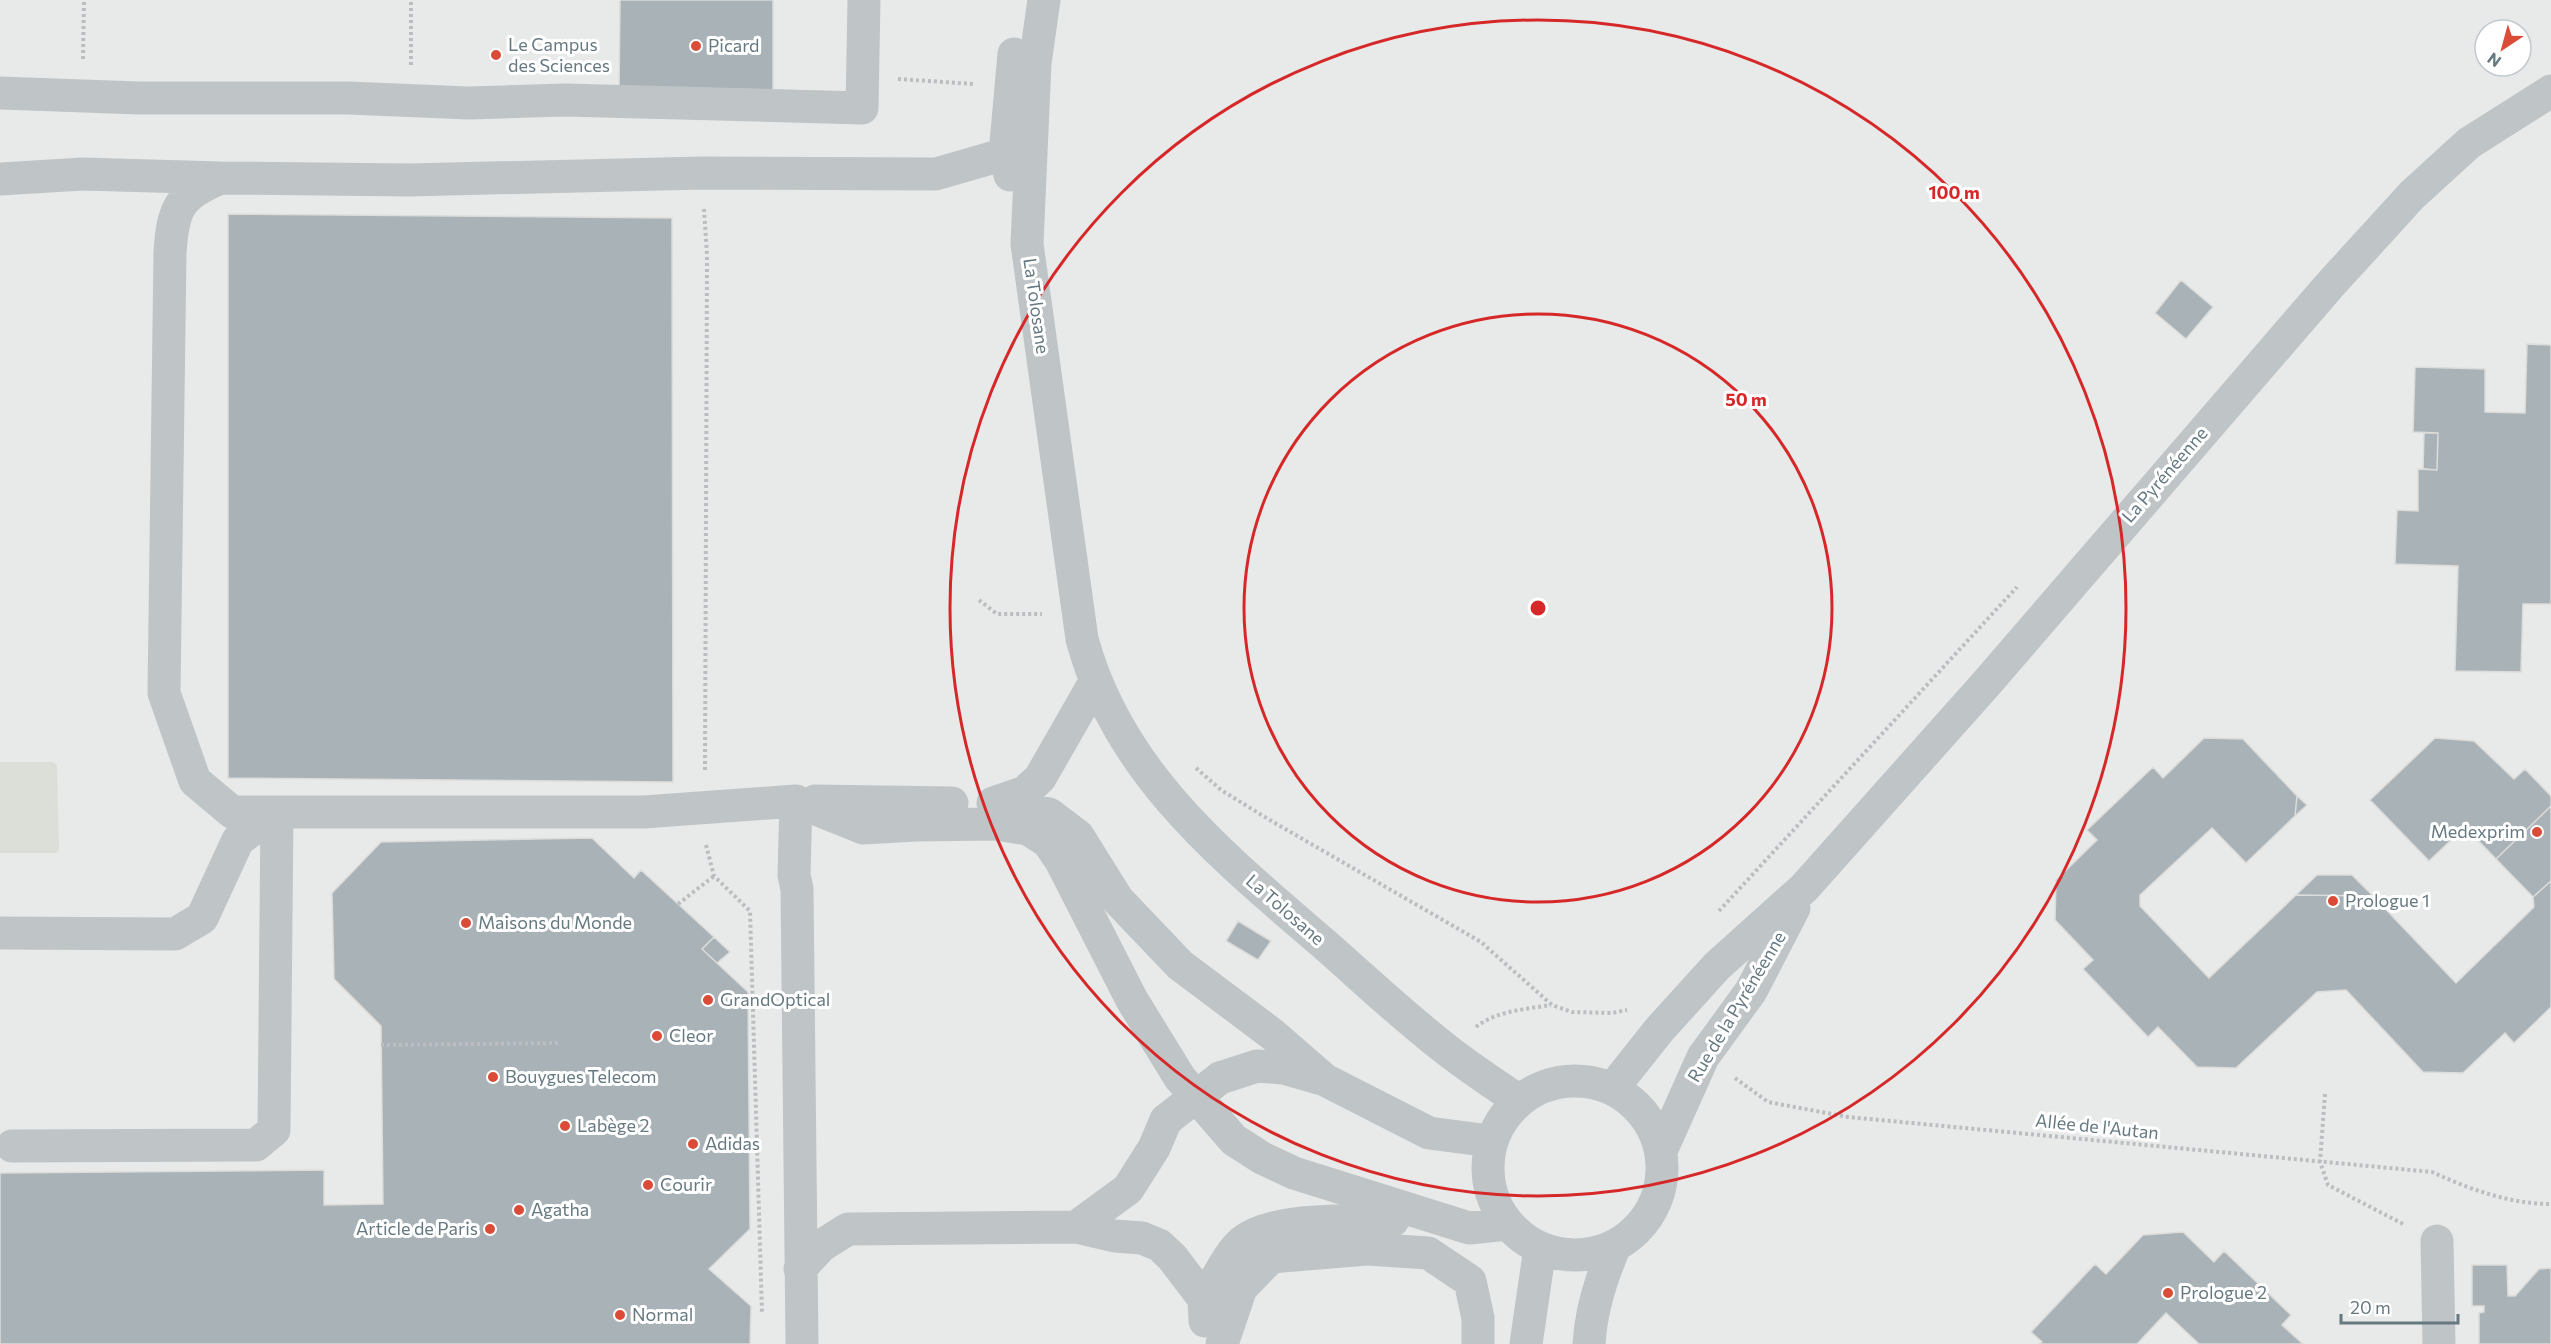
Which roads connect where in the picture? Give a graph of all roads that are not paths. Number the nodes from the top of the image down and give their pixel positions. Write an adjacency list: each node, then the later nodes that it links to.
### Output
1 (864, 0): 5 (street)
2 (1021, 0): 6 (street)
3 (1044, 0): 9 (street, La Tolosane)
4 (2551, 91): 14 (street, La Pyrénéenne)
5 (0, 93)
6 (1005, 154): 7 (street); 9 (street)
7 (221, 178): 8 (street); 13 (street)
8 (0, 179)
9 (1027, 244): 10 (street, La Tolosane)
10 (1095, 682): 12 (street); 18 (street, La Tolosane)
11 (796, 801): 12 (street); 13 (street); 22 (street); 23 (street)
12 (993, 803): 16 (street)
13 (277, 812): 15 (street); 20 (street)
14 (1804, 888): 17 (street, Rue de la Pyrénéenne); 21 (street, Rue de la Pyrénéenne)
15 (0, 933)
16 (1325, 1080): 19 (street); 25 (street, bridge)
17 (1613, 1088): 18 (street); 21 (street)
18 (1518, 1100): 19 (street)
19 (1490, 1141): 24 (street)
20 (12, 1146)
21 (1661, 1151): 28 (street)
22 (799, 1186): 26 (street); 30 (street)
23 (1399, 1206): 24 (street); 31 (street)
24 (1508, 1224): 29 (street)
25 (1076, 1227): 26 (street); 31 (street)
26 (848, 1229): 30 (street)
27 (2437, 1241): 38 (street)
28 (1615, 1246): 29 (street); 37 (street)
29 (1540, 1248): 36 (street)
30 (800, 1269): 32 (street)
31 (1204, 1299): 33 (street)
32 (802, 1344)
33 (1205, 1344)
34 (1222, 1344): 35 (street)
35 (1478, 1344)
36 (1526, 1344)
37 (1589, 1344)
38 (2439, 1344)

